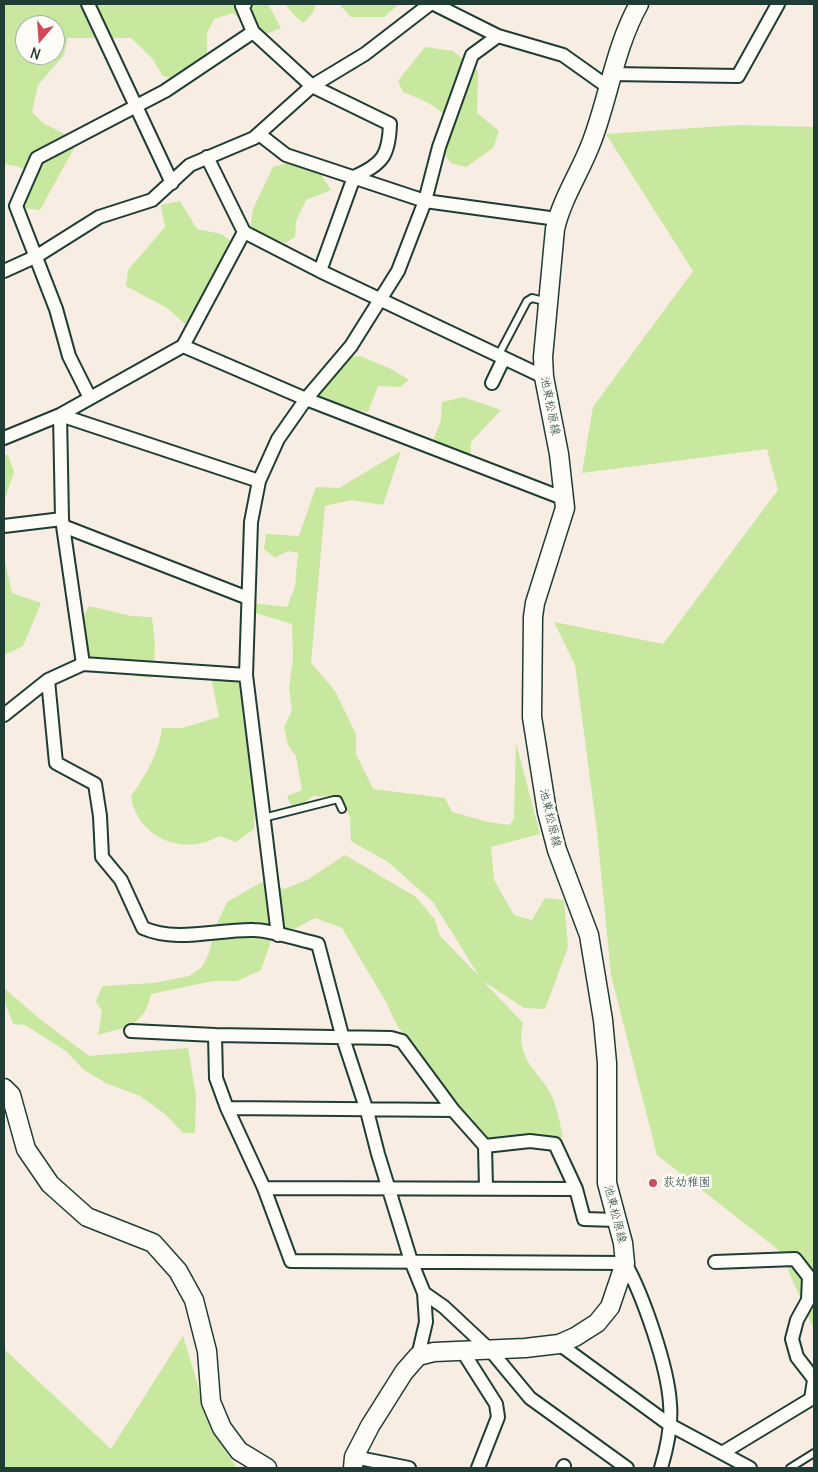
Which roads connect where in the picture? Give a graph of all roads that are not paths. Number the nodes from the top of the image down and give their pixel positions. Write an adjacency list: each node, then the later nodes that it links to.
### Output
1 (88, 4): 11 (street)
2 (245, 4): 7 (street)
3 (430, 4): 10 (street)
4 (434, 4): 8 (street)
5 (639, 4): 9 (main road, 池東松原線)
6 (778, 4): 9 (street)
7 (254, 32): 10 (street); 11 (street)
8 (498, 36): 9 (street); 16 (street)
9 (610, 81): 17 (main road, 池東松原線)
10 (312, 86): 12 (street); 14 (street)
11 (135, 107): 15 (street); 19 (street)
12 (259, 134): 13 (street); 14 (street)
13 (207, 158): 15 (street); 18 (street)
14 (354, 178): 16 (street); 21 (street)
15 (172, 183): 19 (street)
16 (425, 201): 17 (street); 22 (street)
17 (557, 219): 23 (main road, 池東松原線)
18 (244, 232): 21 (street); 24 (street)
19 (37, 256): 20 (street); 28 (street)
20 (4, 271)
21 (320, 271): 22 (street)
22 (382, 300): 25 (street); 29 (street)
23 (548, 302): 25 (lane); 26 (main road, 池東松原線)
24 (183, 346): 28 (street); 29 (street)
25 (501, 357): 26 (street); 27 (street)
26 (544, 377): 33 (main road, 池東松原線)
27 (492, 383)
28 (90, 398): 30 (street)
29 (306, 399): 32 (street); 33 (street)
30 (60, 415): 31 (street); 32 (street); 34 (street)
31 (4, 438)
32 (259, 481): 36 (street)
33 (565, 500): 56 (main road, 池東松原線)
34 (63, 523): 35 (street); 36 (street); 37 (street)
35 (4, 526)
36 (248, 598): 38 (street)
37 (83, 664): 38 (street); 39 (street)
38 (246, 675): 42 (street)
39 (48, 680): 40 (street); 43 (street)
40 (4, 715)
41 (342, 809): 42 (lane)
42 (263, 818): 43 (street)
43 (278, 935): 46 (street)
44 (131, 1031): 45 (street)
45 (215, 1035): 46 (street); 48 (street)
46 (342, 1035): 49 (street); 50 (street)
47 (4, 1088): 70 (main road)
48 (227, 1108): 50 (street); 53 (street)
49 (453, 1110): 50 (street); 51 (street)
50 (367, 1111): 52 (street)
51 (485, 1146): 54 (street); 55 (street)
52 (389, 1187): 53 (street); 54 (street); 57 (street)
53 (264, 1188): 57 (street)
54 (486, 1188): 55 (street)
55 (576, 1189): 56 (street)
56 (617, 1220): 59 (main road, 池東松原線)
57 (411, 1261): 59 (street); 60 (street)
58 (715, 1262): 65 (street)
59 (625, 1263): 61 (main road, 池東松原線); 66 (street)
60 (424, 1293): 62 (street); 64 (street)
61 (559, 1344): 62 (main road, 池東松原線); 66 (street)
62 (491, 1351): 63 (main road, 池東松原線); 73 (street)
63 (463, 1352): 64 (main road, 池東松原線); 72 (street)
64 (418, 1356): 69 (main road)
65 (814, 1379): 68 (street)
66 (670, 1425): 68 (street); 74 (street)
67 (814, 1452): 76 (lane)
68 (722, 1453): 75 (street)
69 (353, 1463): 71 (street)
70 (267, 1468)
71 (409, 1468)
72 (478, 1468)
73 (627, 1468)
74 (661, 1468)
75 (750, 1468)
76 (790, 1468)

